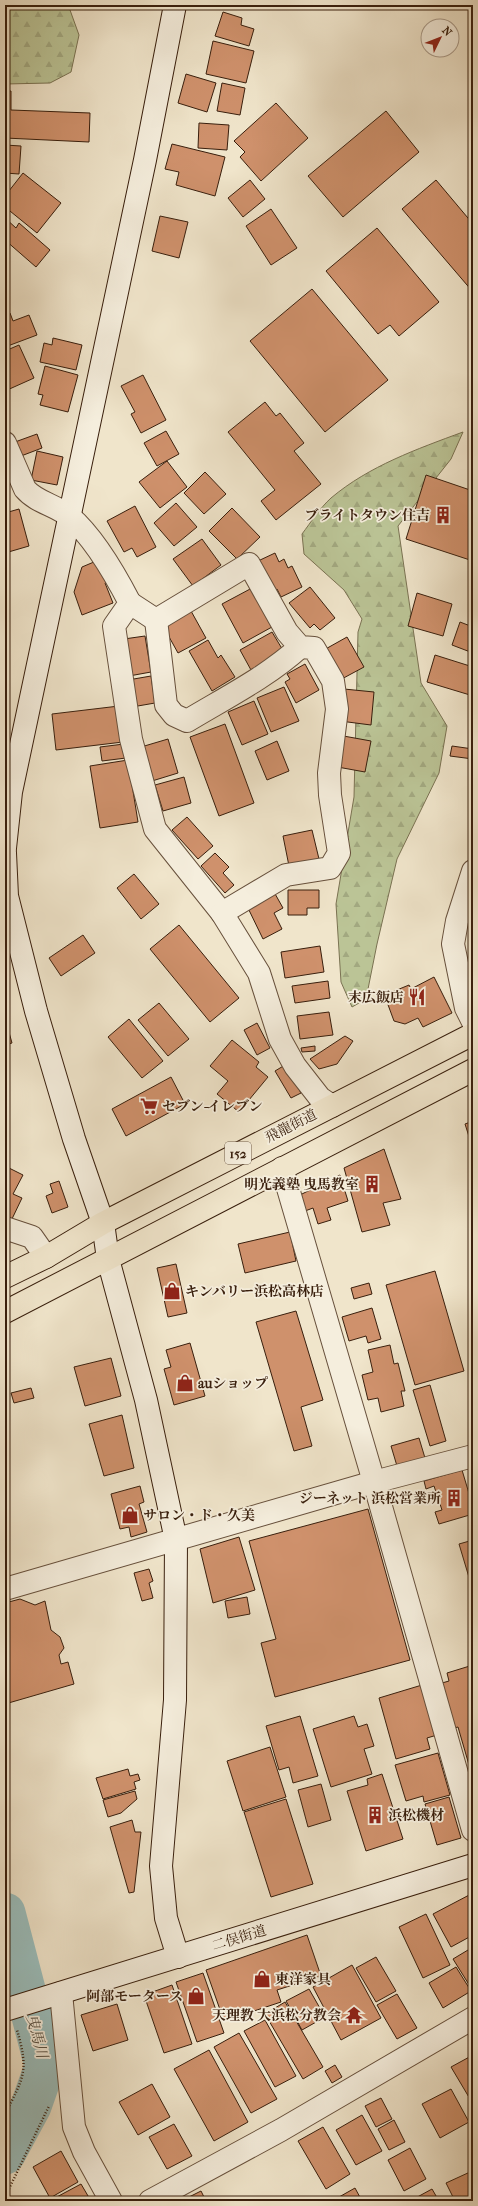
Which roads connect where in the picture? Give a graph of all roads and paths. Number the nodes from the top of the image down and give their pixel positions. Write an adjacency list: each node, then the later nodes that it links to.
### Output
1 (175, 5): 3 (street)
2 (5, 443): 3 (street)
3 (69, 516): 4 (street); 7 (street)
4 (130, 603): 5 (street); 11 (street)
5 (156, 620): 6 (street); 6 (street)
6 (300, 647): 11 (street)
7 (5, 848)
8 (5, 853): 10 (street)
9 (473, 871): 12 (street)
10 (6, 895): 17 (street)
11 (222, 913): 15 (street)
12 (473, 1022)
13 (473, 1034): 15 (highway, 飛龍街道 / 152)
14 (473, 1070): 16 (highway, 152)
15 (332, 1106): 17 (highway, 飛龍街道 / 152)
16 (282, 1168): 20 (highway, 152); 24 (street)
17 (103, 1223): 19 (highway, 飛龍街道 / 152); 20 (street)
18 (5, 1228): 19 (street)
19 (46, 1257): 21 (highway, 飛龍街道 / 152)
20 (108, 1259): 22 (highway, 152); 25 (street)
21 (5, 1277)
22 (5, 1312)
23 (473, 1456): 24 (street)
24 (374, 1482): 25 (street); 27 (street)
25 (176, 1540): 26 (street); 29 (street)
26 (5, 1589)
27 (473, 1830)
28 (473, 1865): 29 (street, 二俣街道)
29 (178, 1957): 30 (street, 二俣街道)
30 (52, 1996): 31 (street, 二俣街道); 36 (street)
31 (8, 2009): 34 (path)
32 (473, 2018): 37 (street)
33 (50, 2104): 35 (path)
34 (5, 2114)
35 (5, 2197)
36 (111, 2201)
37 (150, 2201)

